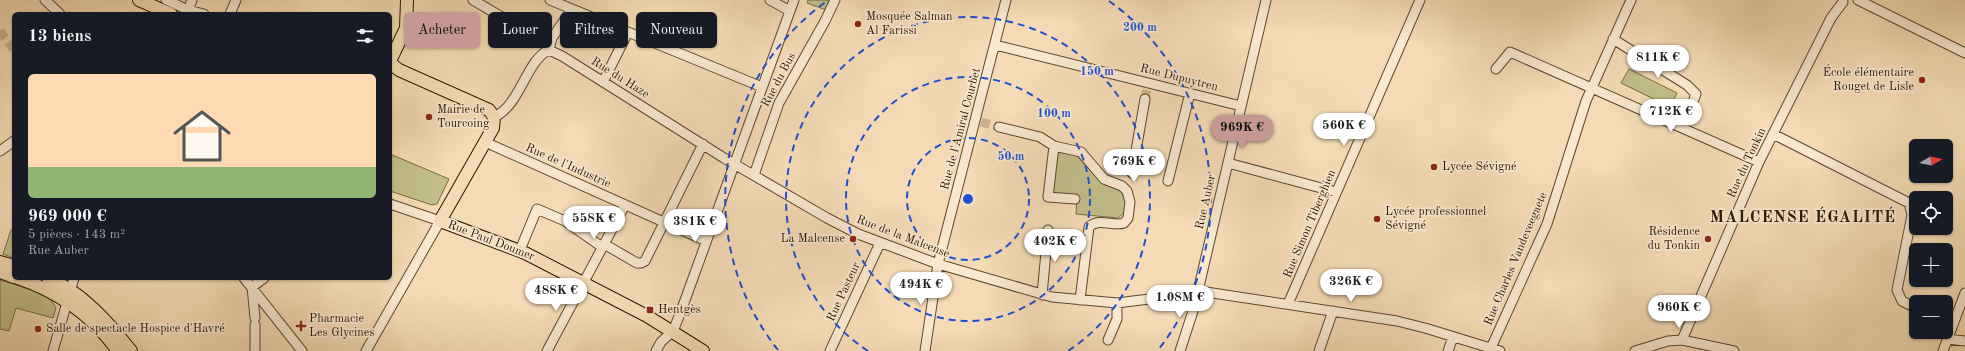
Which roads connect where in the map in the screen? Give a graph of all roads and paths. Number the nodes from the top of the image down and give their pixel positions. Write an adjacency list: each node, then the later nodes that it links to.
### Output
1 (45, 0): 21 (street)
2 (139, 0): 17 (main road)
3 (192, 0): 19 (street)
4 (236, 0): 23 (street)
5 (407, 0): 31 (main road)
6 (474, 0): 29 (street, Rue du Haze)
7 (550, 0): 18 (street)
8 (770, 0): 20 (street)
9 (794, 0): 20 (street)
10 (835, 0): 53 (street, Rue du Bus)
11 (1006, 0): 27 (street, Rue de l'Amiral Courbet)
12 (1266, 0): 39 (street, Rue Auber)
13 (1420, 0): 55 (street, Rue Simon Tiberghien)
14 (1631, 0): 26 (street, Rue Charles Vandeveegaete)
15 (1858, 0): 16 (street); 30 (street)
16 (1842, 1): 43 (street, Rue du Tonkin)
17 (171, 6): 19 (street)
18 (572, 9): 24 (street); 29 (street)
19 (188, 10): 22 (street)
20 (790, 11): 35 (street)
21 (58, 12)
22 (196, 12)
23 (231, 12)
24 (579, 12)
25 (628, 32): 35 (street)
26 (1613, 39): 36 (street, Rue Charles Vandeveegaete); 42 (street)
27 (995, 45): 37 (street, Rue Dupuytren); 67 (street, Rue de l'Amiral Courbet)
28 (620, 48): 34 (street)
29 (549, 50): 34 (street, Rue du Haze); 40 (street)
30 (1965, 53)
31 (392, 58)
32 (392, 64): 40 (main road)
33 (1496, 69): 36 (street)
34 (603, 82): 46 (street, Rue du Haze)
35 (762, 87): 51 (street)
36 (1592, 87): 42 (street); 95 (street, Rue Charles Vandeveegaete)
37 (1190, 93): 39 (street, Rue Dupuytren); 54 (street)
38 (1145, 99): 52 (street)
39 (1241, 106): 50 (street, Rue Auber)
40 (494, 117): 45 (main road)
41 (999, 127): 47 (street)
42 (1683, 127): 49 (street)
43 (1773, 134): 49 (street, Rue du Tonkin); 85 (street)
44 (12, 142): 48 (street)
45 (485, 142): 58 (street, Rue de l'Industrie); 59 (main road)
46 (703, 144): 51 (street, Rue du Haze); 60 (street)
47 (1054, 146): 56 (street); 82 (street)
48 (0, 151)
49 (1759, 162): 93 (street, Rue du Tonkin)
50 (1228, 163): 55 (street); 78 (street, Rue Auber)
51 (735, 164): 53 (street, Rue de la Malcense); 62 (street)
52 (1132, 173)
53 (754, 176): 63 (street, Rue de la Malcense)
54 (1168, 181)
55 (1336, 192): 84 (street, Rue Simon Tiberghien)
56 (1075, 199)
57 (392, 205): 59 (street, Rue Paul Doumer)
58 (625, 205): 60 (street, Rue de l'Industrie); 64 (street)
59 (440, 221): 65 (main road, Rue Paul Doumer); 102 (street)
60 (663, 222): 62 (street, Rue de l'Industrie); 64 (street)
61 (1048, 230): 80 (street)
62 (706, 242): 88 (street)
63 (880, 243): 67 (street, Rue de la Malcense); 106 (street, Rue Pasteur)
64 (603, 246): 65 (street); 76 (street)
65 (520, 250): 76 (main road, Rue Paul Doumer)
66 (0, 262): 68 (main road)
67 (938, 264): 80 (street, Rue de la Malcense); 107 (street, Rue de l'Amiral Courbet)
68 (12, 265)
69 (0, 272): 70 (main road)
70 (12, 276)
71 (24, 280): 81 (main road)
72 (50, 280): 81 (main road)
73 (73, 280): 81 (street)
74 (246, 280): 77 (street)
75 (262, 280): 77 (street)
76 (583, 282): 88 (main road, Rue Paul Doumer); 103 (street)
77 (252, 288): 100 (street); 101 (street)
78 (1197, 292): 83 (street, Rue de la Malcense); 84 (street, Rue de la Malcense); 108 (street, Rue Auber)
79 (1965, 293): 87 (street)
80 (1042, 295): 82 (street, Rue de la Malcense)
81 (69, 296): 97 (street); 98 (main road); 99 (main road)
82 (1080, 300): 83 (street, Rue de la Malcense)
83 (1117, 303): 92 (street)
84 (1288, 304): 86 (street, Rue de la Malcense)
85 (1909, 304)
86 (1333, 311): 89 (street, Rue de la Malcense); 109 (street)
87 (1953, 316)
88 (673, 331): 104 (street); 105 (main road, Rue Paul Doumer)
89 (1453, 337): 95 (street, Rue de la Malcense); 110 (street)
90 (1947, 339): 112 (street)
91 (1953, 339): 94 (street)
92 (1108, 340)
93 (1682, 340): 96 (street); 111 (street)
94 (1965, 341)
95 (1495, 350)
96 (1727, 350)
97 (53, 351)
98 (118, 351)
99 (131, 351)
100 (255, 351)
101 (302, 351)
102 (366, 351)
103 (547, 351)
104 (656, 351)
105 (703, 351)
106 (830, 351)
107 (925, 351)
108 (1180, 351)
109 (1319, 351)
110 (1448, 351)
111 (1635, 351)
112 (1943, 351)

